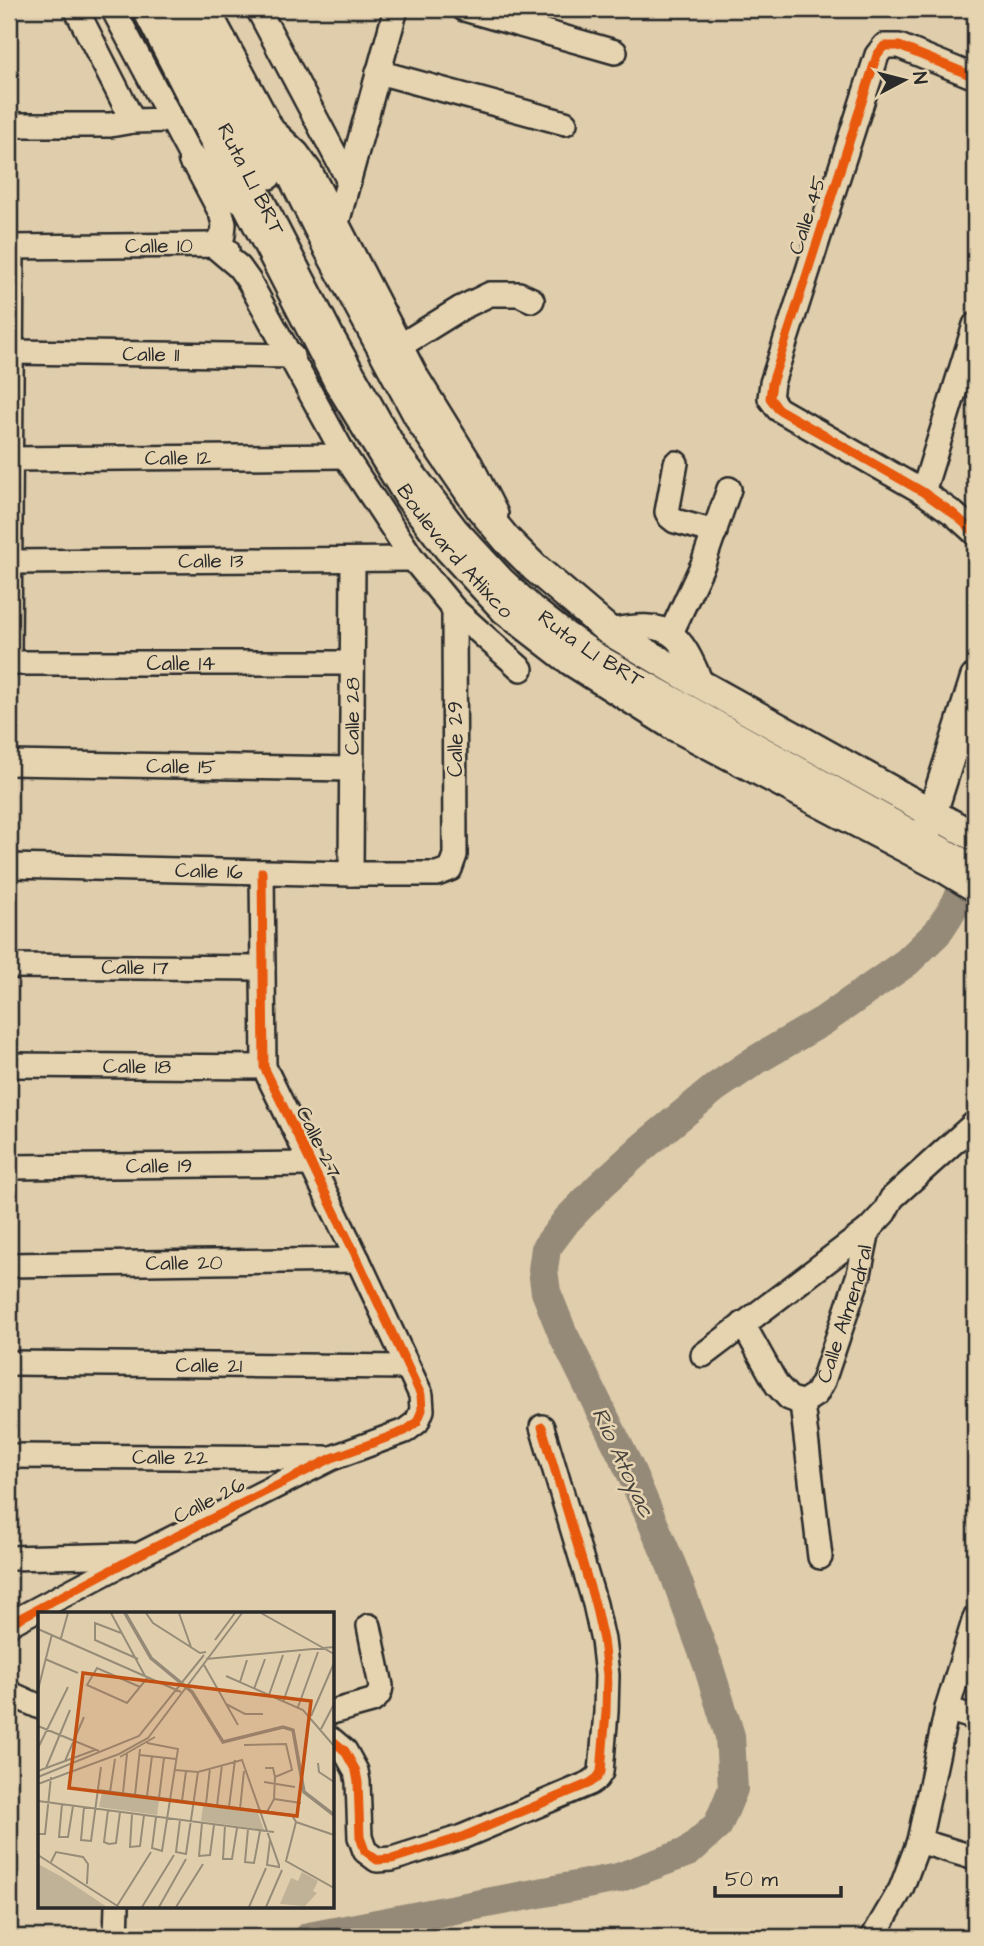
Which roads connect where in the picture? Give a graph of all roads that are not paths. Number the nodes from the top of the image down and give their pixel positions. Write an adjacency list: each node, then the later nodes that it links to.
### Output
1 (76, 9): 14 (street)
2 (113, 9): 13 (street)
3 (147, 9): 20 (main road, Boulevard Atlixco)
4 (164, 9): 53 (street, Ruta L1 BRT)
5 (183, 9): 53 (street, Ruta L1 BRT)
6 (205, 9): 16 (main road, Boulevard Atlixco)
7 (258, 9): 19 (street)
8 (396, 9): 11 (street)
9 (464, 9): 10 (street)
10 (615, 52)
11 (379, 72): 15 (street); 19 (street)
12 (975, 77): 34 (street, Calle 45)
13 (172, 120): 14 (street); 18 (street)
14 (133, 121): 17 (street)
15 (565, 123)
16 (266, 124): 21 (street); 38 (main road, Boulevard Atlixco)
17 (9, 125)
18 (193, 160): 20 (main road); 22 (street, Calle 10)
19 (349, 181): 21 (street)
20 (249, 205): 26 (main road, Boulevard Atlixco)
21 (337, 223): 27 (street)
22 (213, 245): 23 (street, Calle 10); 26 (street); 29 (street)
23 (10, 247): 28 (street)
24 (532, 300): 27 (street)
25 (975, 325): 34 (street)
26 (317, 340): 53 (main road, Boulevard Atlixco)
27 (400, 346): 38 (street)
28 (11, 352): 29 (street, Calle 11); 31 (street)
29 (292, 356): 30 (street)
30 (345, 456): 31 (street, Calle 12); 40 (street)
31 (10, 459): 41 (street)
32 (676, 463): 36 (street)
33 (729, 489): 36 (street)
34 (923, 492): 35 (street)
35 (965, 515): 37 (street)
36 (715, 532): 44 (street)
37 (975, 533)
38 (507, 540): 43 (main road, Boulevard Atlixco)
39 (353, 559): 40 (street, Calle 13); 41 (street, Calle 13); 47 (street, Calle 28)
40 (412, 559): 42 (street)
41 (10, 562): 45 (street)
42 (454, 609): 48 (street); 57 (street, Calle 29)
43 (610, 631): 44 (street); 50 (main road, Boulevard Atlixco)
44 (671, 633): 50 (street)
45 (9, 654)
46 (9, 663): 47 (street, Calle 14)
47 (352, 663): 52 (street, Calle 28)
48 (521, 669)
49 (975, 678): 53 (main road)
50 (702, 685): 53 (main road, Boulevard Atlixco)
51 (9, 764): 52 (street, Calle 15)
52 (352, 769): 59 (street, Calle 28)
53 (942, 841): 54 (street, Ruta L1 BRT); 56 (street, Ruta L1 BRT); 60 (main road, Boulevard Atlixco)
54 (975, 857)
55 (9, 866): 58 (street, Calle 16)
56 (975, 867)
57 (450, 869): 59 (street, Calle 16)
58 (262, 872): 59 (street, Calle 16); 62 (street, Calle 27)
59 (351, 874)
60 (975, 887)
61 (9, 966): 62 (street, Calle 17)
62 (263, 968): 64 (street, Calle 27)
63 (9, 1065): 64 (street, Calle 18)
64 (264, 1067): 67 (street, Calle 27)
65 (975, 1123): 69 (street)
66 (975, 1136): 69 (street)
67 (310, 1164): 68 (street, Calle 19); 71 (street, Calle 27)
68 (9, 1167)
69 (884, 1213): 70 (street)
70 (868, 1230): 73 (street); 77 (street, Calle Almendral)
71 (358, 1260): 72 (street, Calle 20); 76 (street, Calle 27)
72 (9, 1265)
73 (743, 1324): 74 (street); 77 (street)
74 (703, 1355)
75 (9, 1363): 76 (street, Calle 21)
76 (407, 1367): 78 (street, Calle 27)
77 (802, 1403): 83 (street, Calle Almendral)
78 (422, 1410): 81 (street, Calle 26)
79 (542, 1427): 93 (street)
80 (9, 1456): 81 (street, Calle 22)
81 (332, 1458): 82 (street, Calle 26)
82 (139, 1555): 84 (street); 86 (street, Calle 26)
83 (820, 1557)
84 (9, 1558)
85 (975, 1618): 90 (street)
86 (9, 1624)
87 (369, 1626): 91 (street)
88 (9, 1693): 89 (street)
89 (38, 1706)
90 (947, 1709): 92 (street); 94 (street)
91 (334, 1711)
92 (975, 1718)
93 (334, 1743)
94 (919, 1841): 95 (street); 98 (street)
95 (975, 1858)
96 (117, 1908): 97 (street)
97 (116, 1937)
98 (873, 1937)

